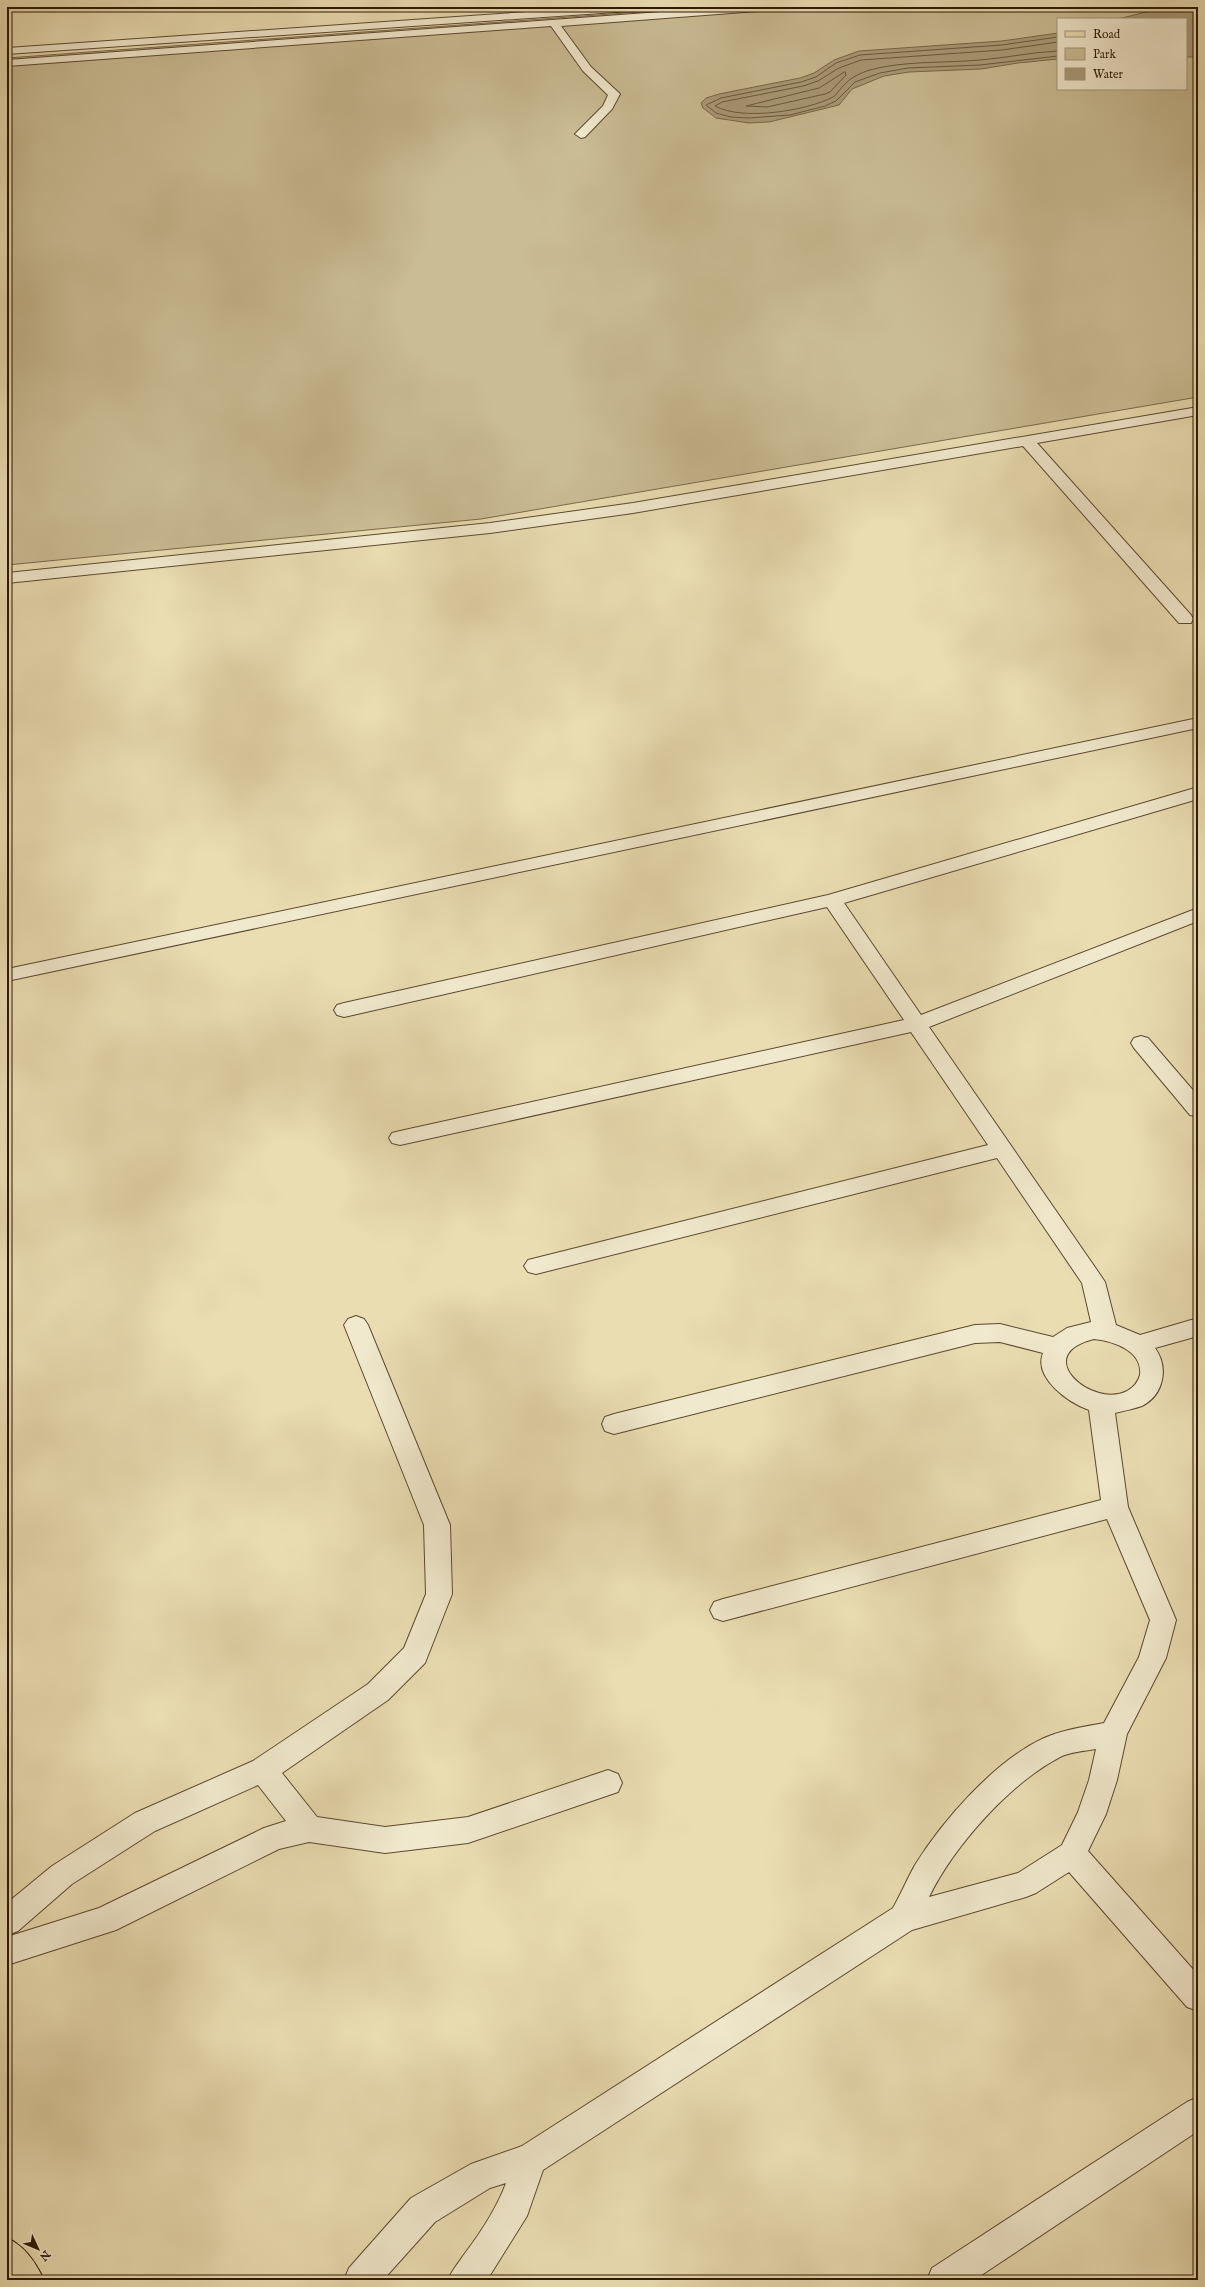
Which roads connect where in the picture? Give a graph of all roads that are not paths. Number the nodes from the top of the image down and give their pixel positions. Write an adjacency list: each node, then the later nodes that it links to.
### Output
1 (645, 7): 4 (street)
2 (772, 7): 3 (street)
3 (554, 23): 5 (street); 6 (street)
4 (7, 51)
5 (7, 63)
6 (581, 134)
7 (1198, 411): 8 (street)
8 (1182, 414): 9 (street); 10 (street)
9 (1198, 428)
10 (1027, 441): 11 (street); 12 (street)
11 (7, 578)
12 (1185, 619)
13 (1198, 723): 17 (street)
14 (1195, 794): 15 (street)
15 (832, 900): 18 (street); 19 (street)
16 (1198, 914): 19 (street)
17 (7, 975)
18 (344, 1010)
19 (917, 1024): 22 (street); 23 (street)
20 (1141, 1043): 21 (street)
21 (1198, 1110)
22 (400, 1138)
23 (1002, 1149): 24 (street); 27 (street)
24 (536, 1266)
25 (356, 1325): 35 (street)
26 (1198, 1327): 28 (street)
27 (1105, 1331): 28 (street); 29 (street)
28 (1138, 1344): 30 (street)
29 (1057, 1347): 30 (street); 31 (street)
30 (1101, 1404): 32 (street)
31 (614, 1424)
32 (1115, 1507): 33 (street); 34 (street)
33 (723, 1610)
34 (1113, 1733): 38 (street); 39 (street)
35 (263, 1770): 37 (street); 40 (street)
36 (608, 1783): 37 (street)
37 (309, 1829): 41 (street)
38 (1072, 1854): 39 (street); 42 (street)
39 (904, 1918): 44 (street)
40 (7, 1921)
41 (7, 1951)
42 (1198, 1997)
43 (1198, 2113): 49 (street)
44 (530, 2159): 47 (street); 48 (street)
45 (7, 2255): 46 (main road)
46 (27, 2280)
47 (361, 2280)
48 (465, 2280)
49 (944, 2280)

